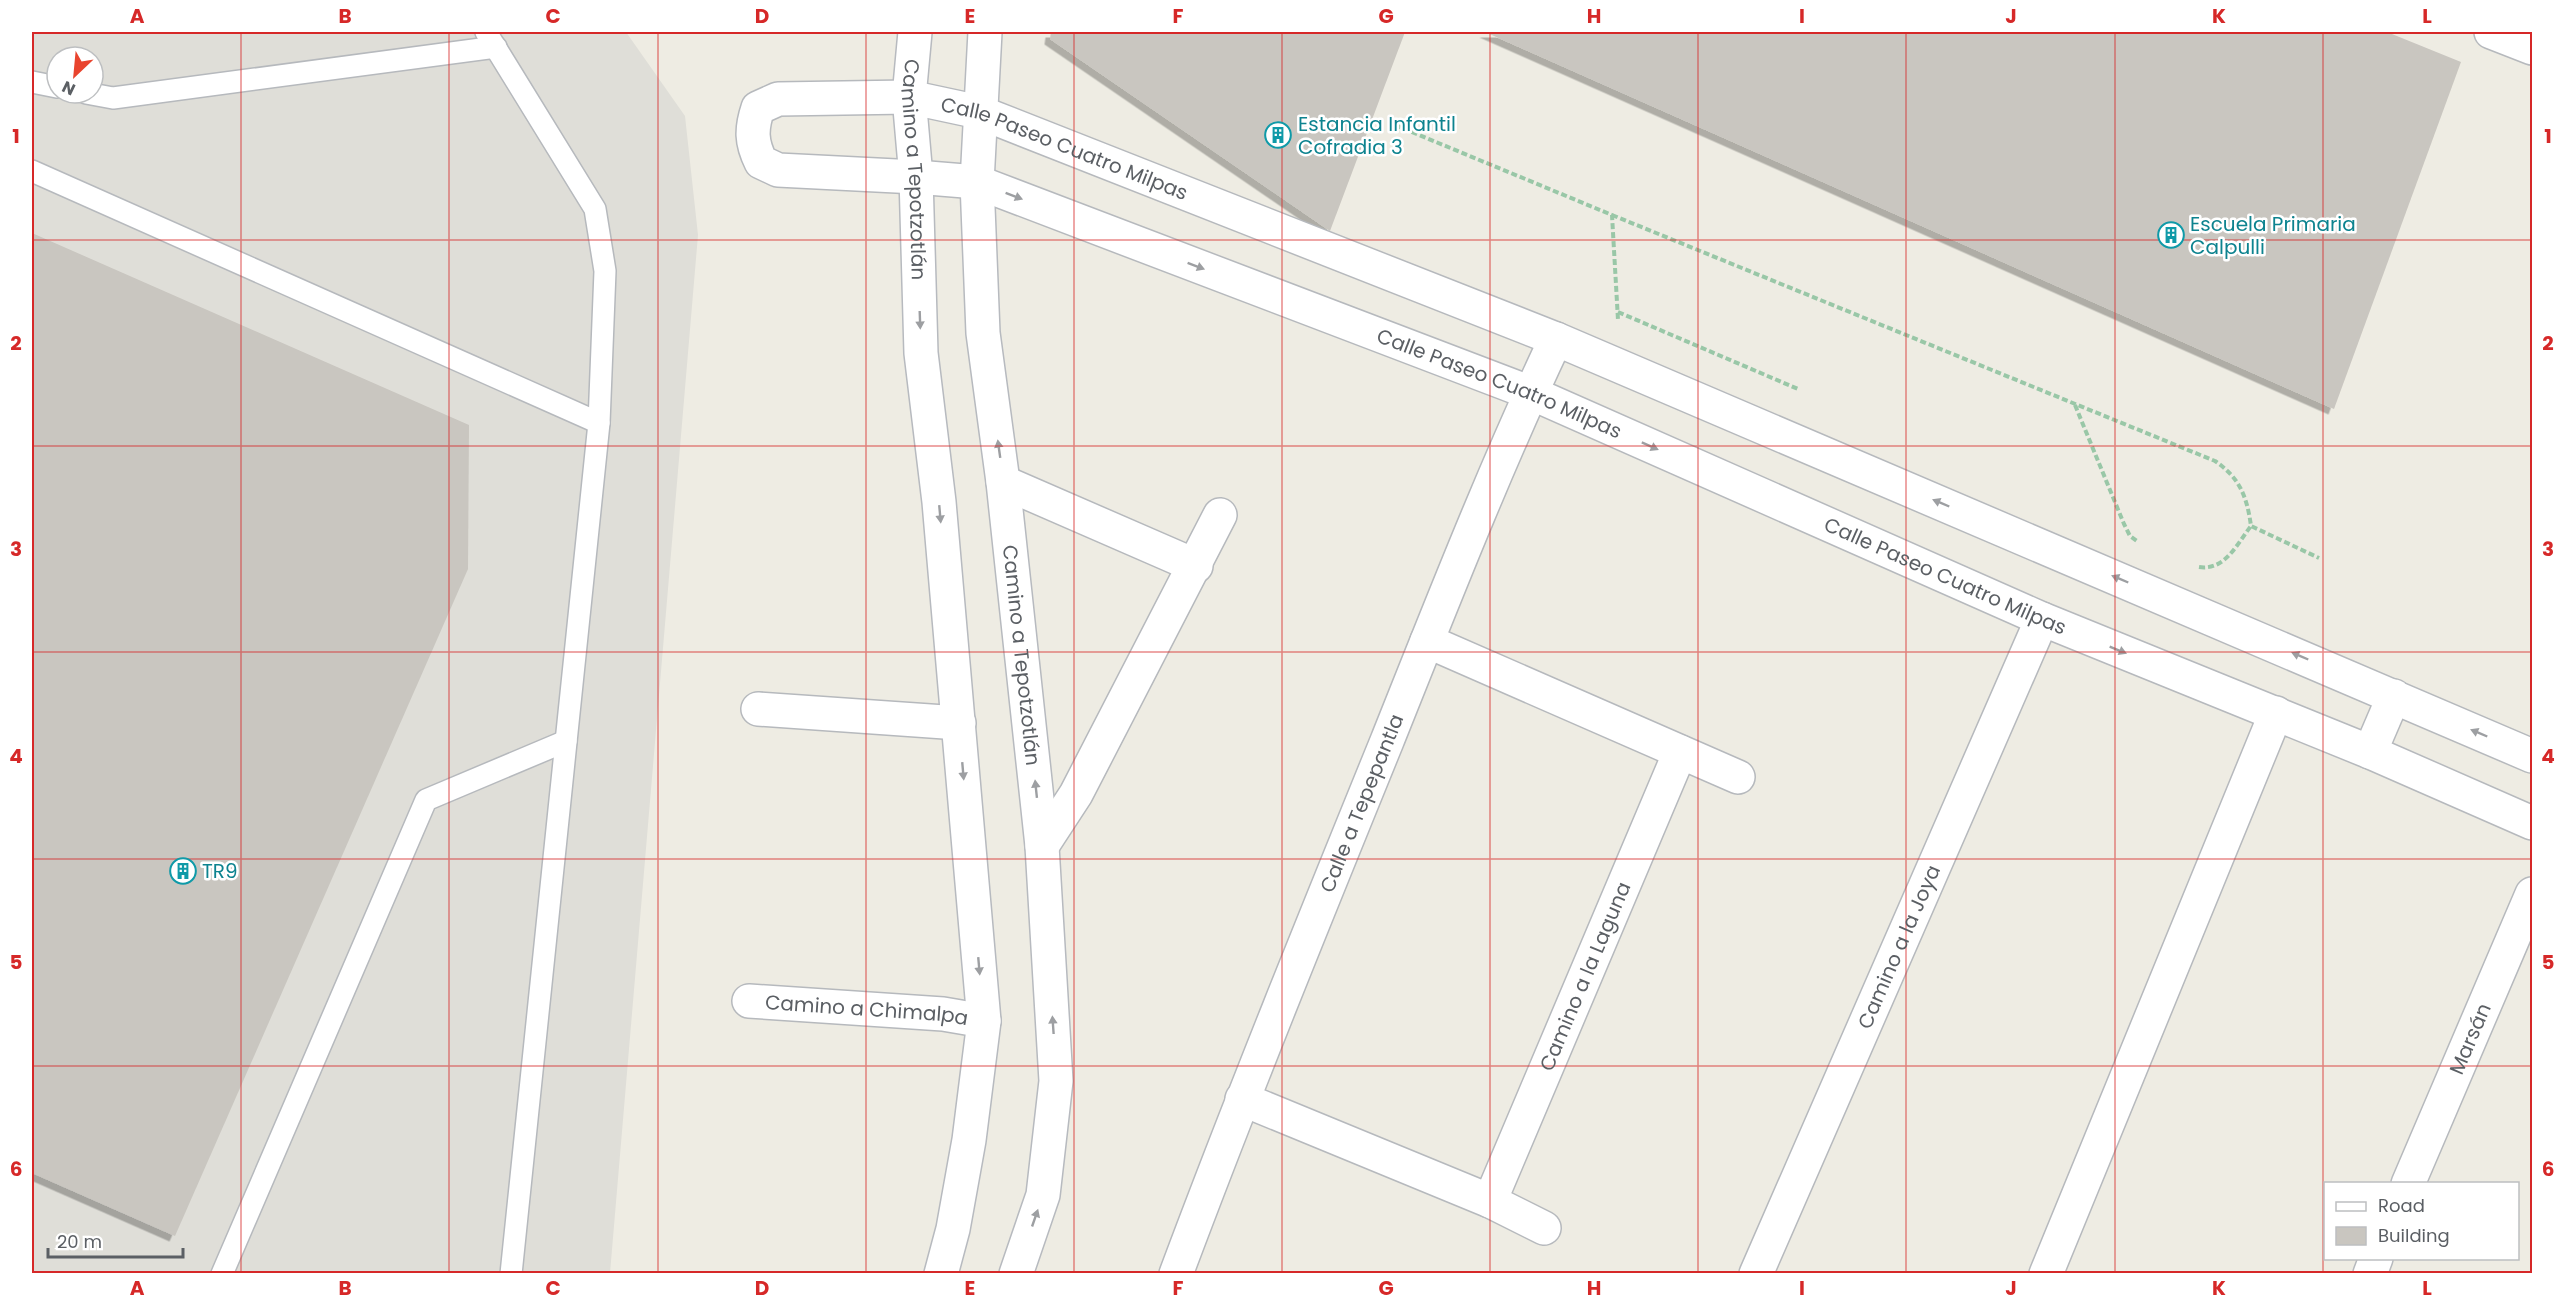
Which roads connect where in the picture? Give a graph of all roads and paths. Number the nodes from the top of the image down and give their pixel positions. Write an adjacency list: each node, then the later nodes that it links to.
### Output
1 (915, 32): 7 (street, Camino a Tepotzotlán)
2 (985, 32): 8 (street, Camino a Tepotzotlán)
3 (2491, 32): 5 (street)
4 (491, 39): 6 (lane); 20 (lane)
5 (2532, 48)
6 (105, 97)
7 (909, 97): 8 (street, Calle Paseo Cuatro Milpas); 11 (street, Camino a Tepotzotlán); 11 (street, Calle Paseo Cuatro Milpas)
8 (979, 112): 12 (street, Camino a Tepotzotlán); 15 (street, Calle Paseo Cuatro Milpas)
9 (1395, 125): 13 (path)
10 (32, 171): 20 (lane)
11 (916, 177): 12 (street, Calle Paseo Cuatro Milpas); 33 (street, Camino a Tepotzotlán, one-way to 33)
12 (977, 182): 18 (street, Calle Paseo Cuatro Milpas, one-way to 18); 21 (street, Camino a Tepotzotlán, one-way to 12)
13 (1612, 215): 14 (path); 19 (path)
14 (1618, 312): 16 (path); 17 (path)
15 (1556, 339): 16 (street, Calle Paseo Cuatro Milpas); 18 (street, Calle a Tepepantla)
16 (1620, 366): 30 (street, Calle Paseo Cuatro Milpas, one-way to 16)
17 (1798, 389)
18 (1531, 393): 28 (street, Calle Paseo Cuatro Milpas, one-way to 28); 29 (street, Calle a Tepepantla)
19 (2075, 405): 23 (path); 24 (path)
20 (599, 423): 34 (lane)
21 (1003, 482): 27 (street); 40 (street, Camino a Tepotzotlán, one-way to 21)
22 (1220, 515): 27 (street)
23 (2252, 526): 25 (path); 26 (path)
24 (2145, 547)
25 (2319, 558)
26 (2192, 564)
27 (1196, 566): 40 (street)
28 (2042, 619): 32 (street, Calle Paseo Cuatro Milpas, one-way to 32); 53 (street, Camino a la Joya)
29 (1427, 641): 36 (street); 44 (street, Calle a Tepepantla)
30 (2394, 696): 35 (street, Calle Paseo Cuatro Milpas, one-way to 30); 37 (street)
31 (758, 709): 33 (street)
32 (2276, 713): 37 (street, Calle Paseo Cuatro Milpas); 54 (street)
33 (959, 723): 43 (street, Camino a Tepotzotlán, one-way to 43)
34 (566, 741): 48 (lane); 49 (lane)
35 (2531, 751)
36 (1680, 752): 38 (street); 46 (street, Camino a la Laguna)
37 (2370, 752): 39 (street, Calle Paseo Cuatro Milpas)
38 (1738, 777)
39 (2532, 823)
40 (1042, 846): 51 (street, Camino a Tepotzotlán, one-way to 40)
41 (2532, 894): 45 (street, Marsán)
42 (749, 1001): 43 (street, Camino a Chimalpa)
43 (984, 1021): 50 (street, Camino a Tepotzotlán)
44 (1242, 1099): 46 (street); 52 (street, Calle a Tepepantla)
45 (2409, 1182)
46 (1490, 1201): 47 (street)
47 (1544, 1228)
48 (222, 1274)
49 (511, 1274)
50 (941, 1274)
51 (1016, 1274)
52 (1176, 1274)
53 (1756, 1274)
54 (2046, 1274)

